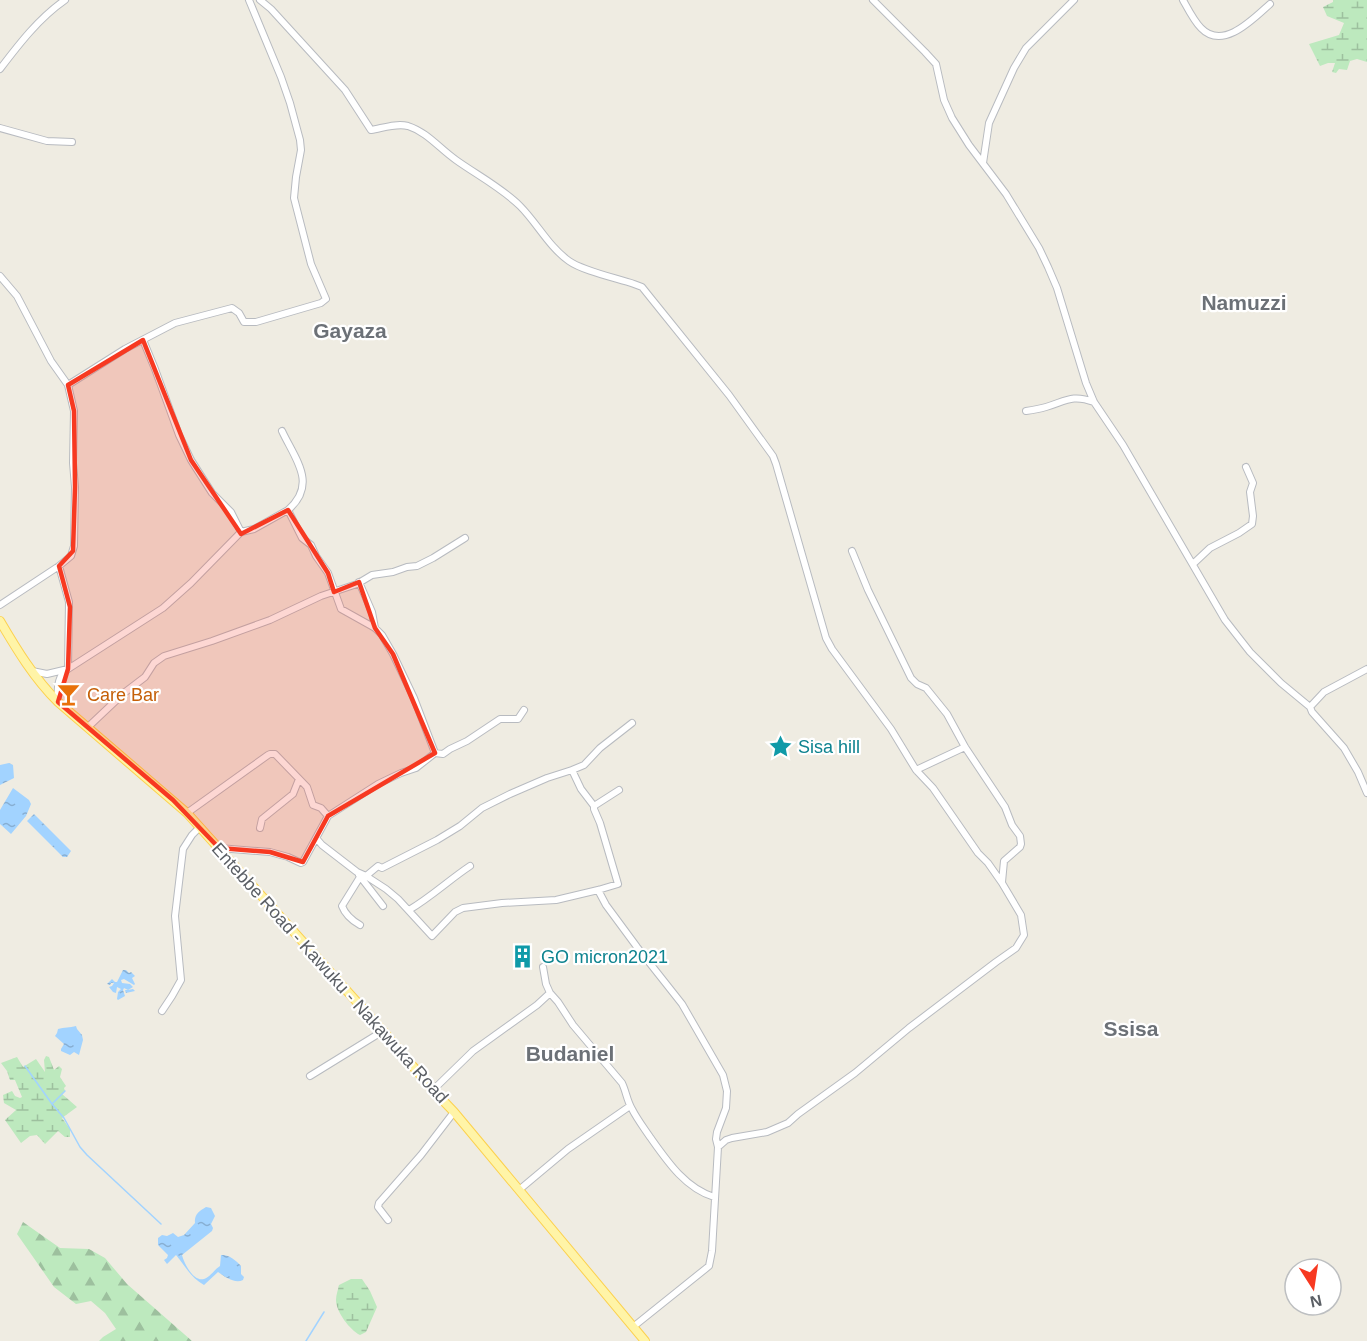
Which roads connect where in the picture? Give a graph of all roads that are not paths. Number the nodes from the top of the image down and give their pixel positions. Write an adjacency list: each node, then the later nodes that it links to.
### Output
1 (65, 0): 8 (street)
2 (249, 0): 13 (street)
3 (260, 0): 41 (street)
4 (873, 0): 11 (street)
5 (1074, 0): 11 (street)
6 (1183, 0): 7 (street)
7 (1270, 4)
8 (0, 69)
9 (0, 128): 10 (street)
10 (72, 142)
11 (983, 163): 15 (street)
12 (0, 276): 14 (street)
13 (142, 340): 14 (street); 20 (street)
14 (68, 385): 24 (street)
15 (1094, 402): 16 (street); 23 (street)
16 (1026, 411)
17 (282, 431): 19 (street)
18 (1246, 467): 23 (street)
19 (288, 510): 20 (street); 26 (street)
20 (241, 532): 30 (street)
21 (465, 538): 25 (street)
22 (852, 551): 38 (street)
23 (1193, 564): 34 (street)
24 (59, 566): 27 (street); 30 (street)
25 (359, 582): 26 (street); 29 (street)
26 (334, 592): 29 (street); 37 (street)
27 (0, 605)
28 (0, 621): 32 (main road, Entebbe Road - Kawuku - Nakawuka Road)
29 (375, 628): 39 (street)
30 (68, 669): 32 (street); 33 (street)
31 (1367, 669): 34 (street)
32 (32, 671): 33 (main road, Entebbe Road - Kawuku - Nakawuka Road)
33 (58, 702): 37 (main road, Entebbe Road - Kawuku - Nakawuka Road)
34 (1310, 707): 44 (street)
35 (524, 710): 39 (street)
36 (632, 723): 40 (street)
37 (88, 727): 46 (main road, Entebbe Road - Kawuku - Nakawuka Road)
38 (965, 747): 41 (street); 54 (street)
39 (435, 753): 47 (street)
40 (572, 770): 45 (street); 53 (street)
41 (916, 770): 54 (street)
42 (299, 779): 46 (street); 47 (street); 49 (street)
43 (619, 790): 45 (street)
44 (1367, 793)
45 (594, 806): 55 (street)
46 (187, 813): 48 (main road, Entebbe Road - Kawuku - Nakawuka Road)
47 (328, 816): 50 (street)
48 (200, 827): 51 (main road, Entebbe Road - Kawuku - Nakawuka Road); 61 (street)
49 (260, 828)
50 (316, 838): 51 (street); 53 (street)
51 (219, 848): 62 (main road, Entebbe Road - Kawuku - Nakawuka Road)
52 (470, 866): 57 (street)
53 (361, 875): 56 (street); 57 (street); 58 (street)
54 (1002, 883): 67 (street)
55 (598, 890): 57 (street); 67 (street)
56 (383, 906)
57 (410, 910)
58 (360, 926)
59 (543, 967): 60 (street)
60 (550, 993): 64 (street); 65 (street)
61 (162, 1011)
62 (383, 1031): 63 (street); 64 (main road, Entebbe Road - Kawuku - Nakawuka Road)
63 (310, 1076)
64 (433, 1090): 66 (main road, Entebbe Road - Kawuku - Nakawuka Road)
65 (630, 1106): 68 (street); 69 (street)
66 (454, 1112): 68 (main road, Entebbe Road - Kawuku - Nakawuka Road); 70 (street)
67 (718, 1147): 69 (street)
68 (519, 1190): 71 (main road, Entebbe Road - Kawuku - Nakawuka Road)
69 (714, 1197): 71 (street)
70 (388, 1220)
71 (633, 1327): 72 (main road, Entebbe Road - Kawuku - Nakawuka Road)
72 (645, 1341)

